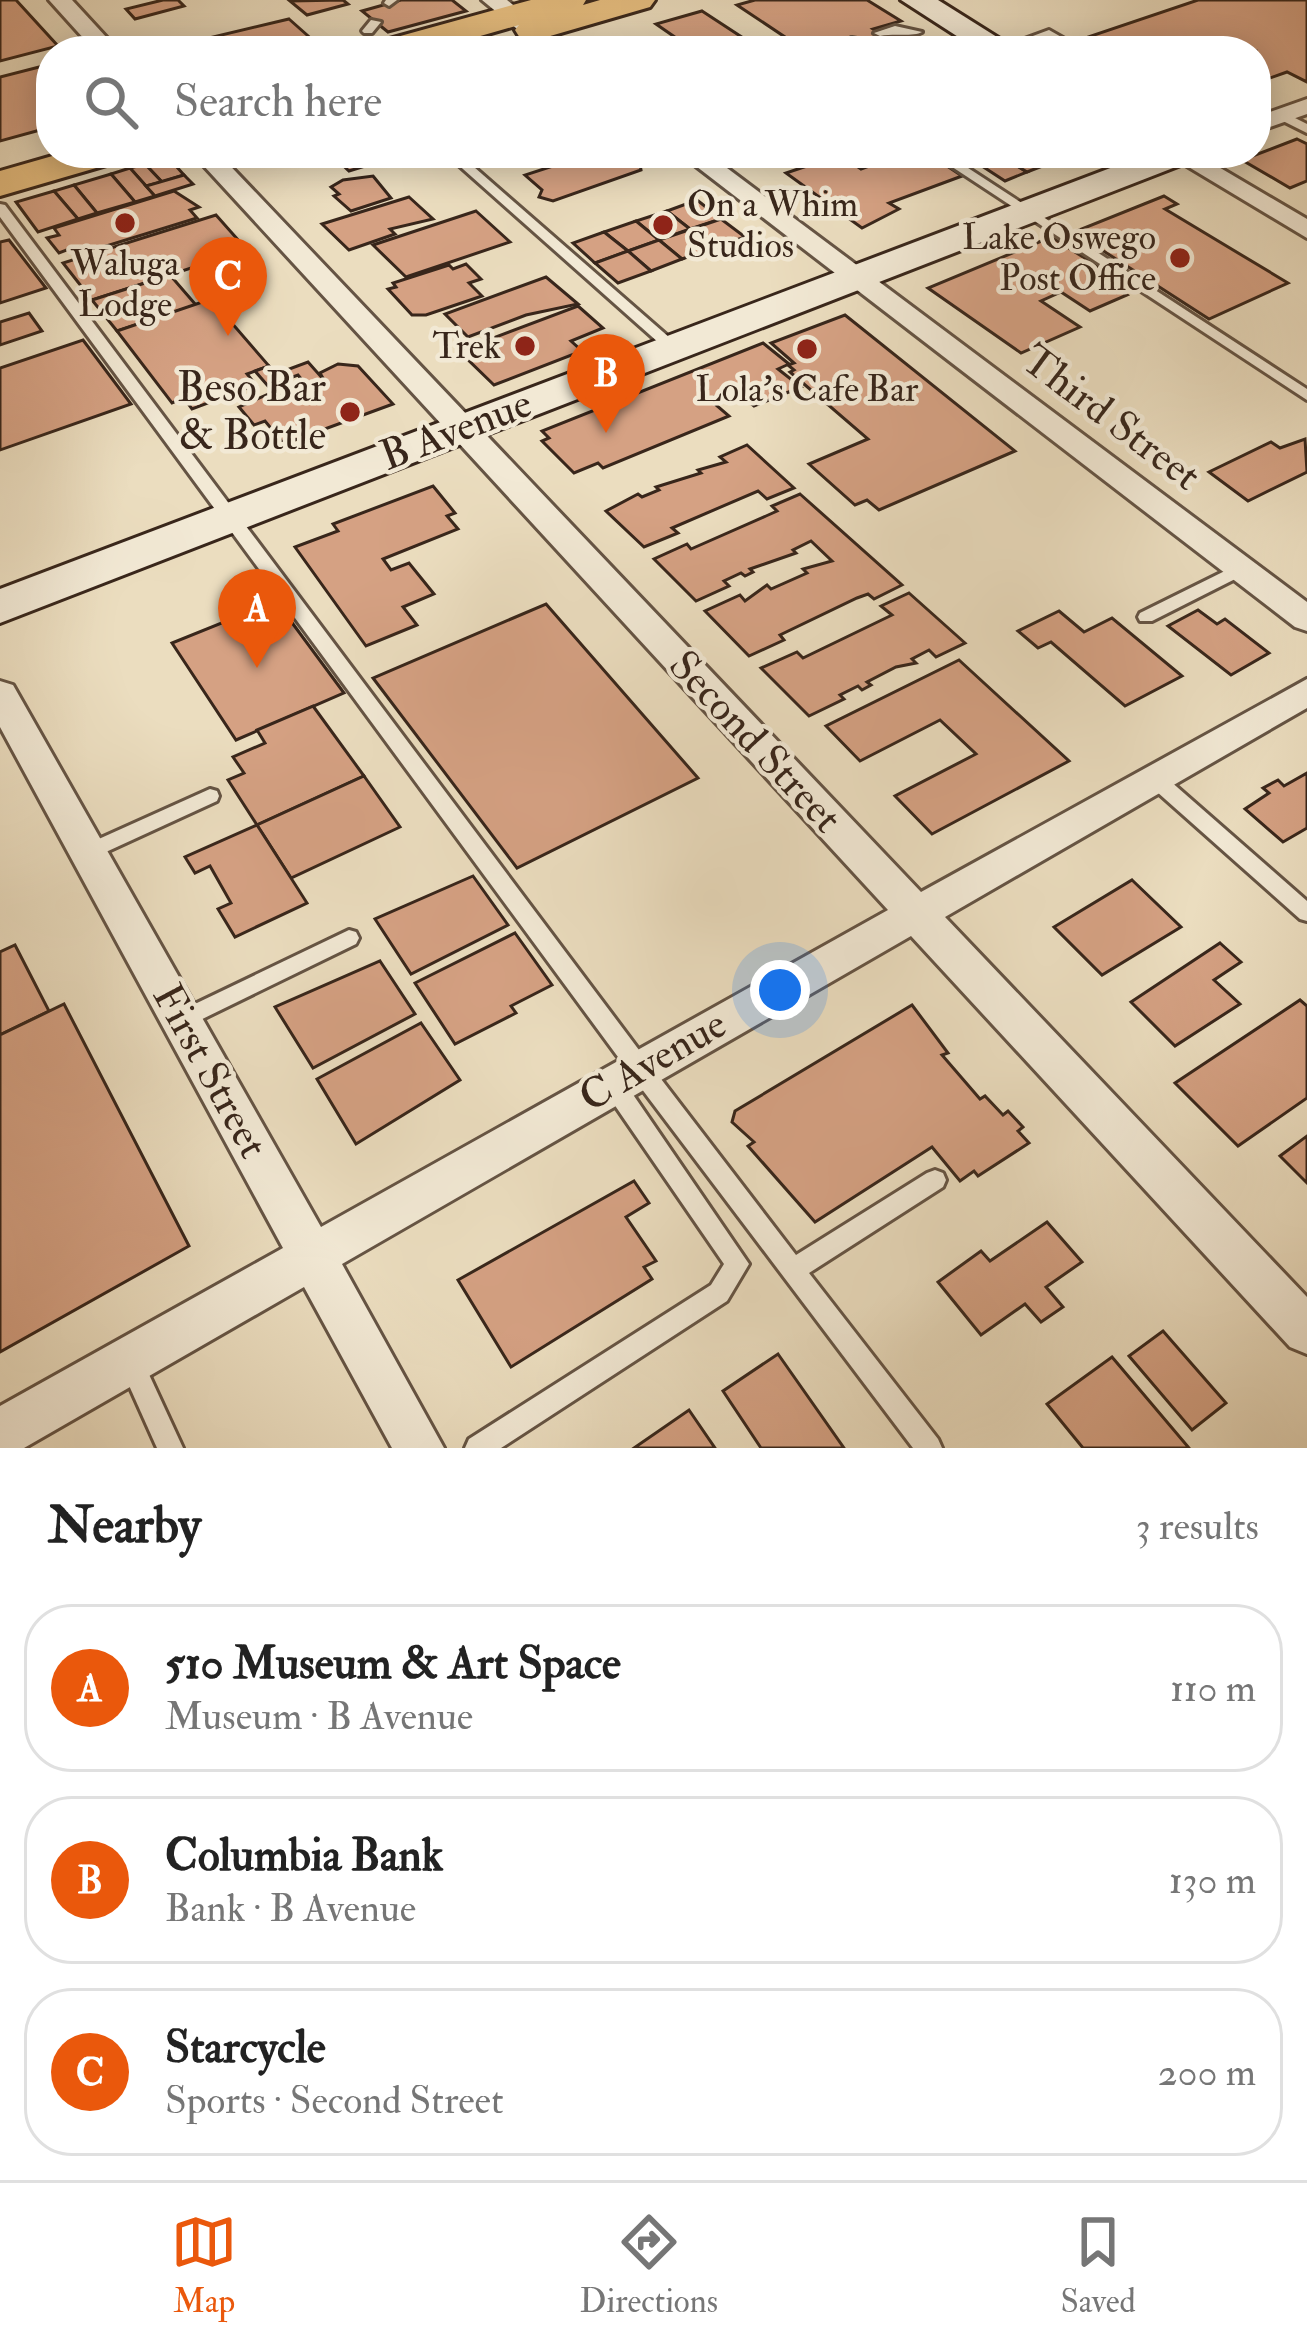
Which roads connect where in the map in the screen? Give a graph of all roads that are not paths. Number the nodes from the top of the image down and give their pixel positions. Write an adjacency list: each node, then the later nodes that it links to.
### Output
1 (60, 0): 8 (street)
2 (569, 0): 5 (main road)
3 (638, 0): 5 (main road)
4 (916, 16): 6 (lane); 10 (street)
5 (524, 24): 7 (main road); 9 (main road)
6 (880, 33)
7 (377, 34)
8 (94, 36)
9 (496, 36)
10 (965, 36)
11 (1307, 106): 12 (street)
12 (1282, 115): 13 (street); 14 (lane)
13 (1271, 119)
14 (1307, 129)
15 (36, 151): 16 (main road)
16 (0, 161)
17 (55, 168): 24 (main road)
18 (219, 168): 31 (street, Second Street)
19 (468, 168): 29 (lane)
20 (711, 168): 28 (street, Third Street)
21 (960, 168): 26 (lane)
22 (1141, 168): 26 (street, B Avenue)
23 (1204, 168): 27 (street)
24 (0, 184)
25 (0, 208): 32 (lane)
26 (1028, 212): 28 (street, B Avenue); 30 (lane)
27 (1307, 230)
28 (856, 278): 29 (street, B Avenue); 33 (street, Third Street)
29 (673, 348): 31 (street, B Avenue)
30 (1307, 396)
31 (461, 428): 32 (street, B Avenue); 42 (street, Second Street)
32 (230, 517): 34 (street, B Avenue); 46 (lane)
33 (1241, 569): 35 (lane); 36 (street, Third Street)
34 (0, 607)
35 (1146, 617)
36 (1307, 619)
37 (1307, 692): 39 (street, C Avenue)
38 (0, 694): 41 (street, First Street)
39 (1154, 778): 42 (street, C Avenue); 43 (lane)
40 (210, 796): 41 (lane)
41 (88, 852): 45 (street, First Street)
42 (915, 913): 46 (street, C Avenue); 50 (street, Second Street)
43 (1307, 913)
44 (350, 938): 45 (lane)
45 (181, 1020): 48 (street, First Street)
46 (626, 1076): 48 (street, C Avenue); 49 (lane); 55 (lane)
47 (935, 1180): 49 (lane)
48 (311, 1254): 51 (street, C Avenue); 54 (street, First Street)
49 (793, 1270): 56 (lane)
50 (1307, 1331)
51 (130, 1359): 52 (street, C Avenue); 53 (lane)
52 (0, 1434)
53 (170, 1448)
54 (419, 1448)
55 (478, 1448)
56 (928, 1448)

